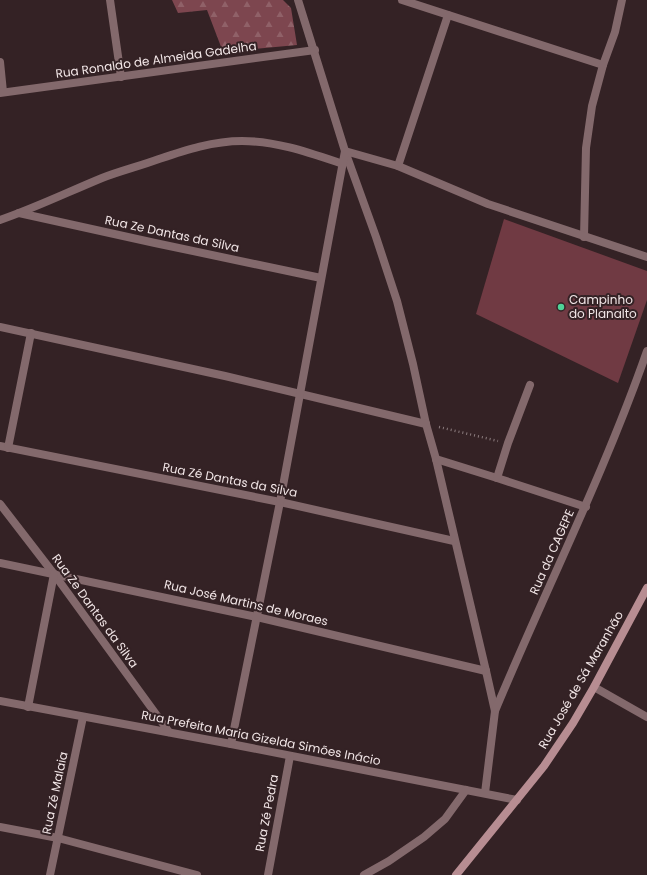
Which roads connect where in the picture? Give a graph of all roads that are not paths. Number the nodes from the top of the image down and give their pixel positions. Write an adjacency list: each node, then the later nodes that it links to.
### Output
1 (110, 0): 9 (street)
2 (298, 0): 6 (street)
3 (402, 0): 5 (street)
4 (622, 0): 8 (street)
5 (448, 15): 8 (street); 13 (street)
6 (314, 50): 9 (street, Rua Ronaldo de Almeida Gadelha); 11 (street)
7 (0, 62): 10 (street)
8 (603, 65): 16 (street)
9 (121, 77): 10 (street, Rua Ronaldo de Almeida Gadelha)
10 (2, 92)
11 (345, 151): 12 (street); 13 (street); 24 (street)
12 (343, 164): 14 (street); 18 (street)
13 (398, 166): 16 (street)
14 (20, 213): 15 (street); 18 (street, Rua Ze Dantas da Silva)
15 (0, 220)
16 (584, 237): 17 (street)
17 (647, 257)
18 (321, 278): 23 (street)
19 (0, 327): 20 (street)
20 (31, 333): 23 (street); 25 (street)
21 (647, 351): 30 (street, Rua da CAGEPE)
22 (530, 385): 27 (street)
23 (299, 393): 24 (street); 28 (street)
24 (426, 424): 26 (street)
25 (4, 447): 28 (street, Rua Zé Dantas da Silva)
26 (436, 459): 27 (street); 31 (street)
27 (498, 478): 30 (street)
28 (280, 502): 31 (street, Rua Zé Dantas da Silva); 35 (street)
29 (0, 504): 33 (street, Rua Ze Dantas da Silva)
30 (586, 507): 40 (street, Rua da CAGEPE)
31 (454, 541): 36 (street)
32 (0, 563): 33 (street, Rua José Martins de Moraes)
33 (54, 574): 35 (street, Rua José Martins de Moraes); 39 (street); 43 (street, Rua Ze Dantas da Silva)
34 (647, 588): 37 (street, Rua José de Sá Maranhão)
35 (257, 617): 36 (street, Rua José Martins de Moraes); 44 (street)
36 (486, 671): 40 (street)
37 (594, 687): 42 (street); 48 (street, Rua José de Sá Maranhão)
38 (0, 701): 39 (street, Rua Prefeita Maria Gizelda Simões Inácio)
39 (28, 706): 41 (street, Rua Prefeita Maria Gizelda Simões Inácio)
40 (495, 711): 47 (street)
41 (83, 717): 43 (street, Rua Prefeita Maria Gizelda Simões Inácio); 50 (street, Rua Zé Malaia)
42 (647, 717)
43 (169, 732): 44 (street, Rua Prefeita Maria Gizelda Simões Inácio)
44 (231, 744): 45 (street, Rua Prefeita Maria Gizelda Simões Inácio)
45 (290, 756): 46 (street, Rua Prefeita Maria Gizelda Simões Inácio); 53 (street, Rua Zé Pedra)
46 (466, 790): 47 (street, Rua Prefeita Maria Gizelda Simões Inácio); 54 (street)
47 (484, 793): 48 (street, Rua Prefeita Maria Gizelda Simões Inácio)
48 (517, 800): 55 (street, Rua José de Sá Maranhão)
49 (0, 827): 50 (street)
50 (58, 838): 51 (street, Rua Zé Malaia); 52 (street)
51 (50, 875)
52 (195, 875)
53 (268, 875)
54 (364, 875)
55 (456, 875)

